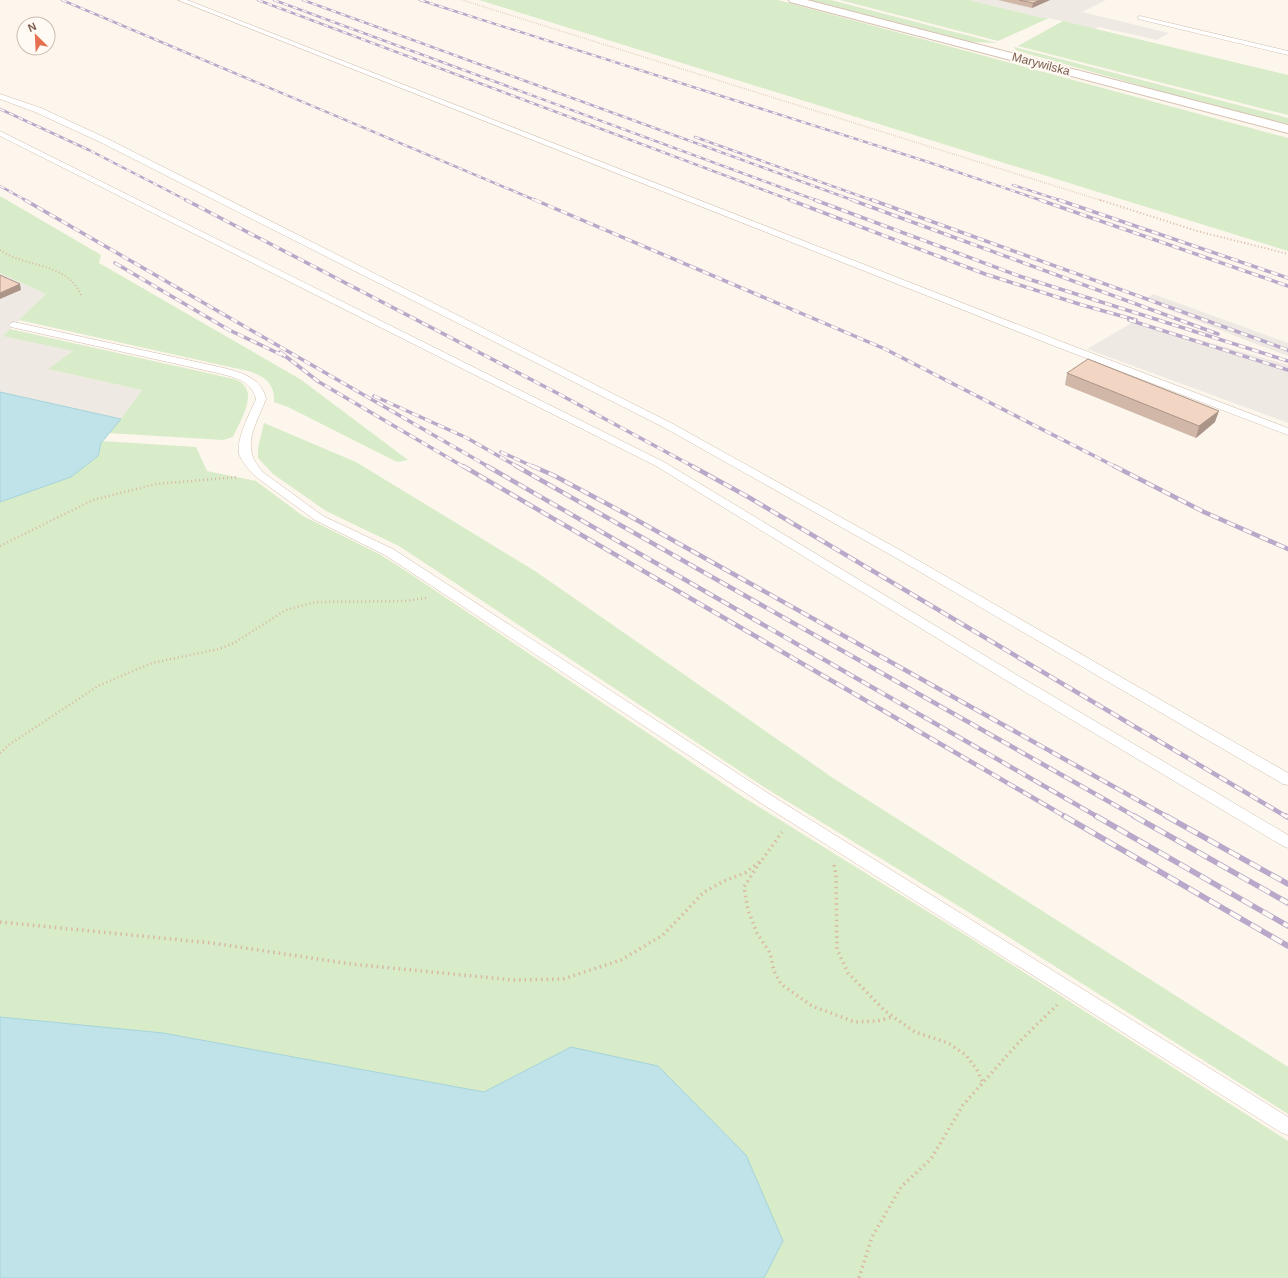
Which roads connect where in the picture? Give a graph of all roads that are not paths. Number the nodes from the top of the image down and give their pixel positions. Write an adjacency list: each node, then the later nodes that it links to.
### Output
1 (181, 0): 9 (lane)
2 (794, 0): 6 (main road, Marywilska)
3 (1140, 18): 4 (lane)
4 (1288, 53)
5 (0, 96): 10 (lane)
6 (1288, 129)
7 (0, 133): 11 (lane)
8 (14, 325): 12 (lane)
9 (1288, 432)
10 (1288, 780)
11 (1288, 842)
12 (1288, 1127)

